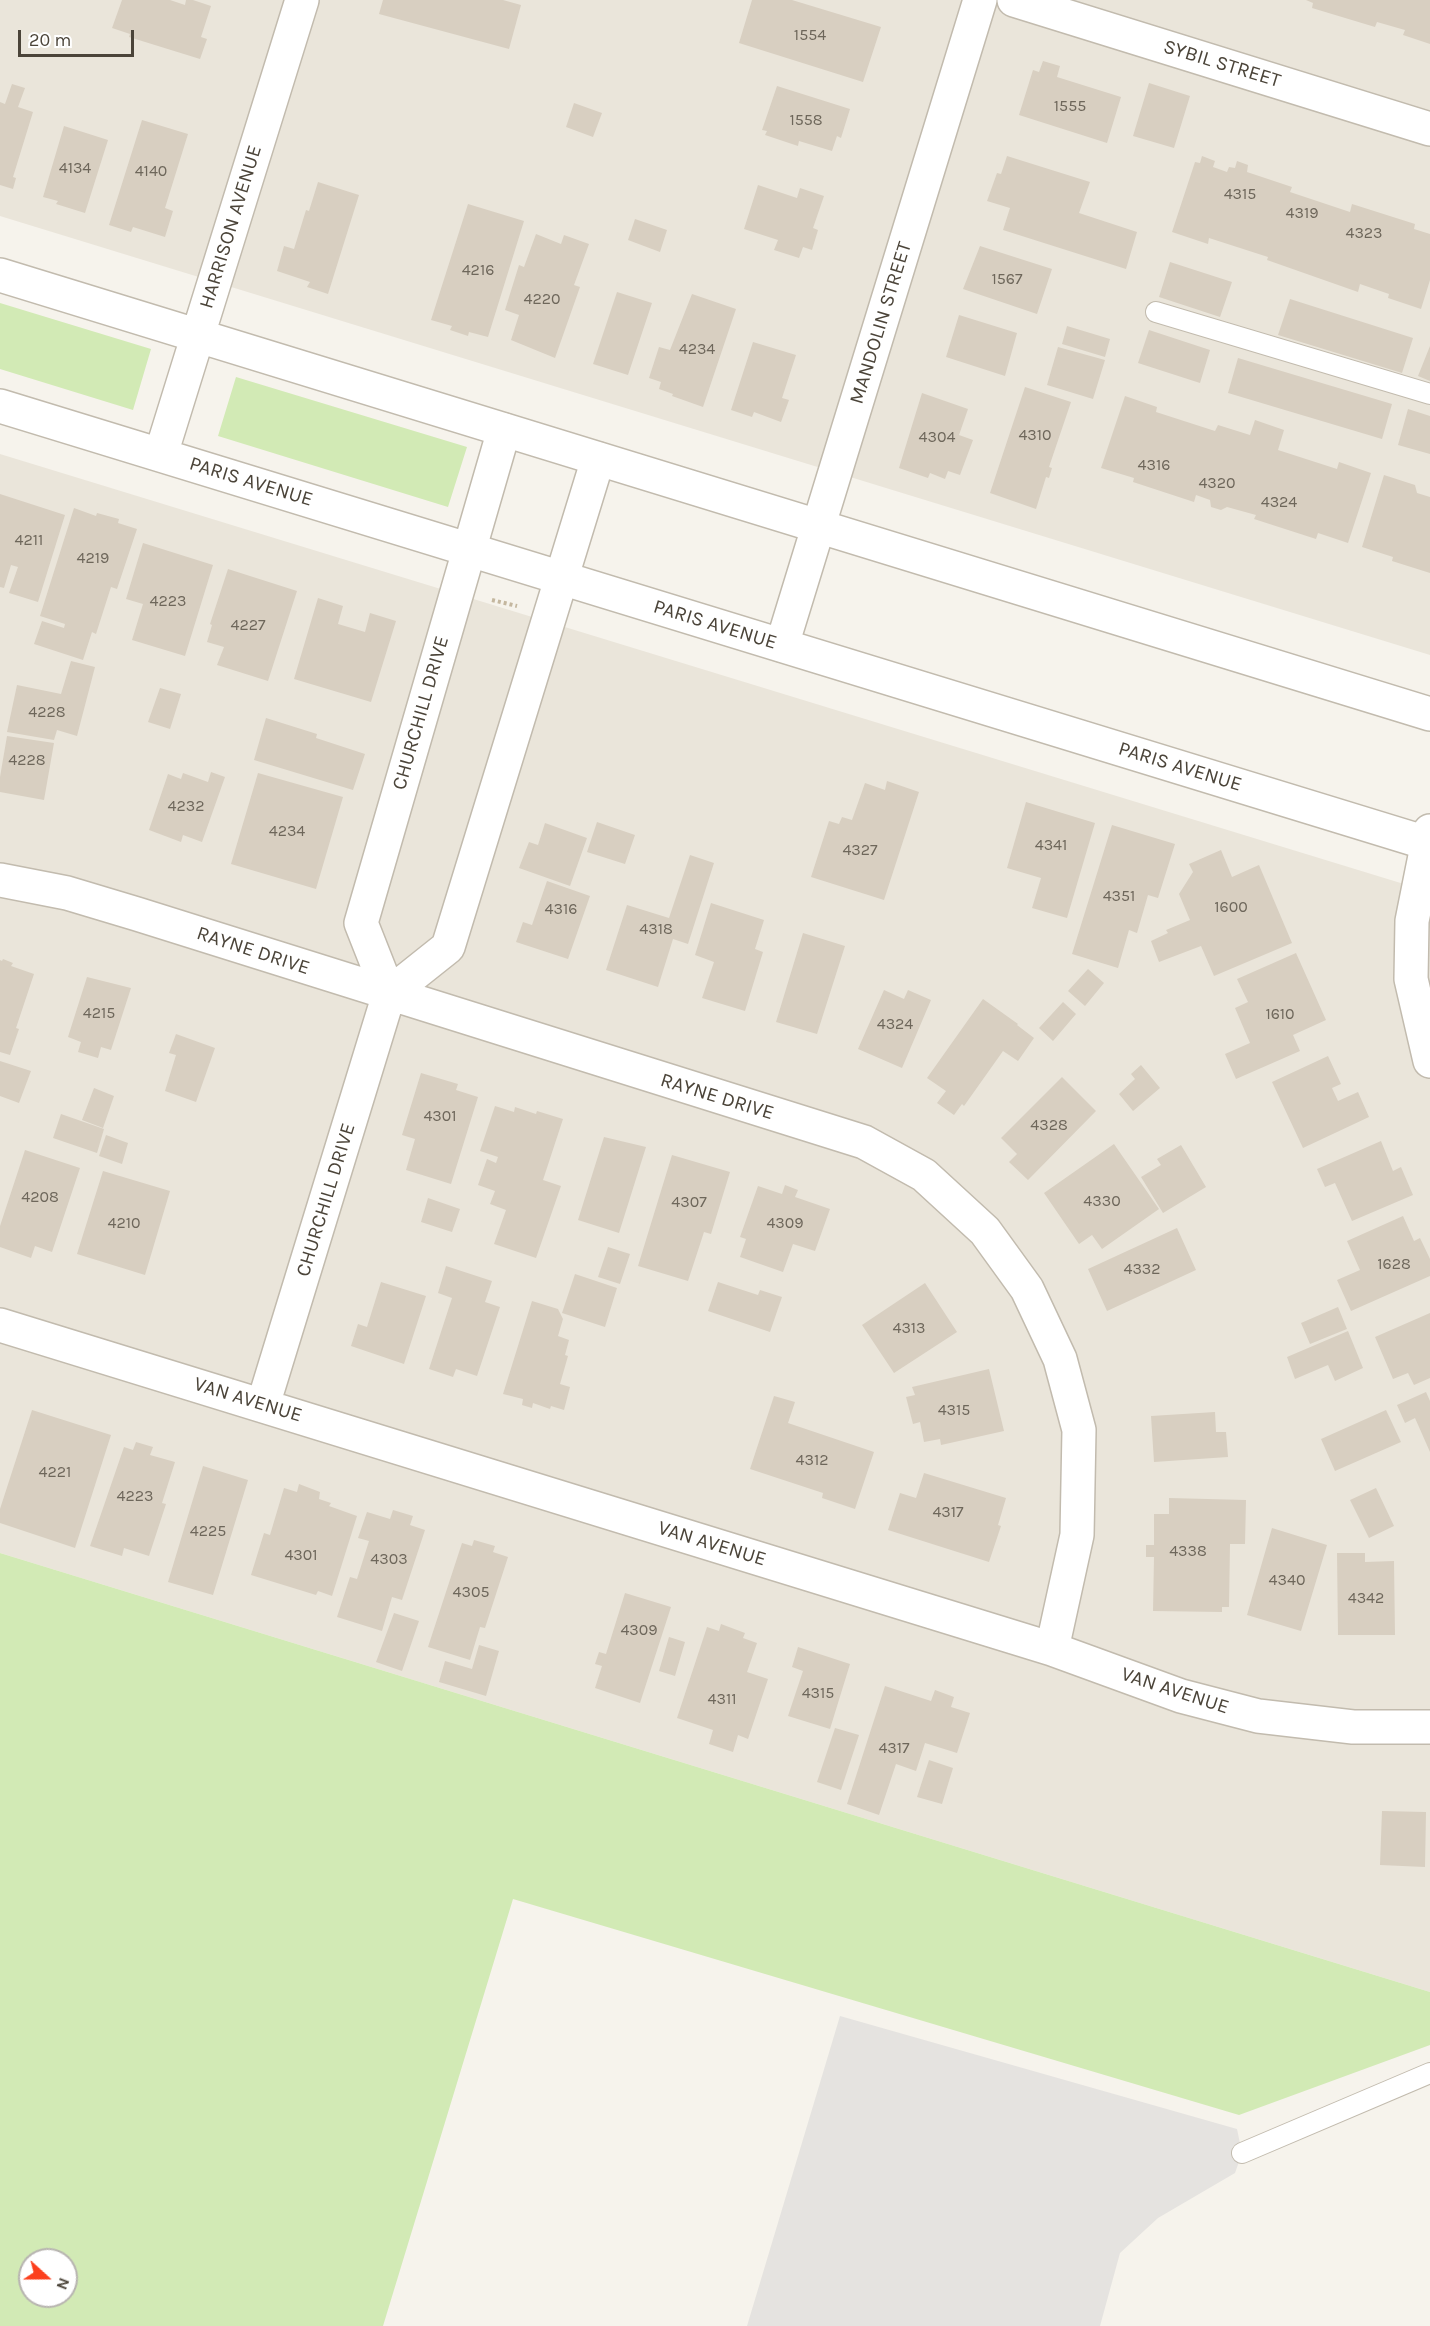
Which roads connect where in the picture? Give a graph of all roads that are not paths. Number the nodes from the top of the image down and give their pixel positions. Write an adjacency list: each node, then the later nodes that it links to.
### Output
1 (302, 0): 7 (street, HARRISON AVENUE)
2 (980, 0): 13 (street, MANDOLIN STREET)
3 (1014, 0): 4 (street, SYBIL STREET)
4 (1430, 129)
5 (0, 275): 7 (street)
6 (1156, 312): 8 (lane)
7 (196, 336): 10 (street); 11 (street, HARRISON AVENUE)
8 (1430, 394)
9 (0, 406): 11 (street, PARIS AVENUE)
10 (504, 430): 12 (street); 14 (street, CHURCHILL DRIVE)
11 (160, 454): 14 (street, PARIS AVENUE)
12 (598, 459): 13 (street); 15 (street)
13 (818, 526): 16 (street, MANDOLIN STREET); 17 (street)
14 (468, 549): 15 (street, PARIS AVENUE); 20 (street, CHURCHILL DRIVE)
15 (562, 578): 16 (street, PARIS AVENUE); 20 (street)
16 (782, 645): 18 (street, PARIS AVENUE)
17 (1430, 714)
18 (1429, 840): 21 (street)
19 (0, 880): 20 (street, RAYNE DRIVE)
20 (390, 994): 23 (street, CHURCHILL DRIVE); 24 (street, RAYNE DRIVE)
21 (1430, 1061)
22 (0, 1324): 23 (street, VAN AVENUE)
23 (263, 1405): 24 (street, VAN AVENUE)
24 (1052, 1649): 25 (street, VAN AVENUE)
25 (1430, 1727)
26 (1430, 2073): 27 (lane)
27 (1242, 2153)

